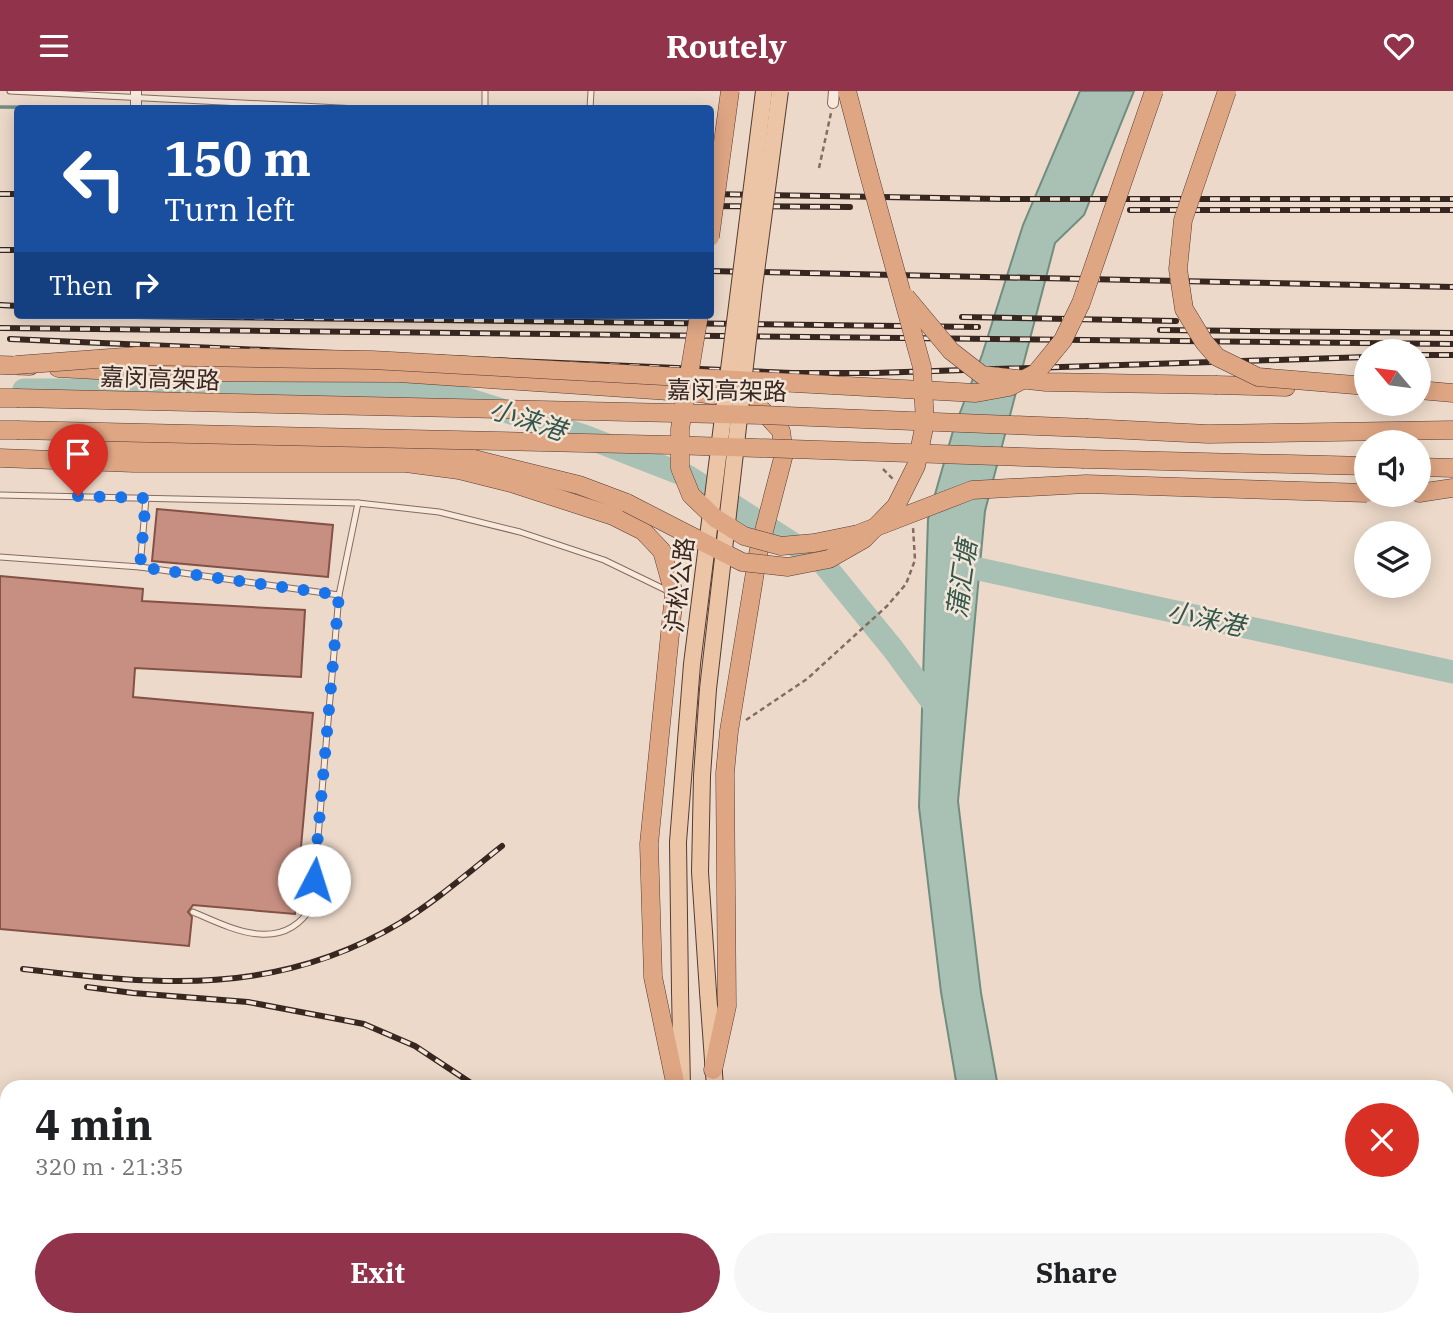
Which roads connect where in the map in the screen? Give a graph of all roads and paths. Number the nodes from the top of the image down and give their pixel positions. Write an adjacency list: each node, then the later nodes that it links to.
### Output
1 (10, 91): 9 (lane)
2 (730, 91): 12 (highway, bridge)
3 (764, 91): 44 (main road, 沪松公路, bridge)
4 (780, 91): 42 (main road, 沪松公路, bridge)
5 (847, 91): 13 (highway, bridge)
6 (1154, 91): 15 (highway, bridge)
7 (1227, 91): 16 (highway, bridge)
8 (834, 97): 11 (path)
9 (136, 100): 10 (lane)
10 (259, 105)
11 (819, 168)
12 (714, 208)
13 (902, 292): 17 (highway, bridge); 23 (highway, bridge)
14 (698, 319): 31 (highway, bridge)
15 (8, 365): 40 (highway, bridge)
16 (1354, 386)
17 (1354, 387)
18 (1432, 391): 19 (highway)
19 (1453, 392)
20 (0, 398): 22 (highway, 嘉闵高架路, bridge)
21 (0, 430): 25 (highway, bridge)
22 (1453, 430)
23 (8, 458): 38 (highway)
24 (881, 466): 28 (path)
25 (1354, 466)
26 (1431, 467): 27 (highway)
27 (1453, 468)
28 (895, 481)
29 (1453, 488): 30 (highway)
30 (1431, 491)
31 (1354, 493)
32 (0, 495): 33 (lane)
33 (146, 498): 34 (lane); 37 (lane)
34 (358, 503): 38 (lane); 39 (lane)
35 (910, 516): 40 (path)
36 (0, 557): 37 (lane)
37 (140, 567): 39 (lane)
38 (674, 594): 43 (highway)
39 (339, 595): 41 (lane)
40 (729, 731): 42 (highway)
41 (193, 912)
42 (714, 1079)
43 (675, 1080)
44 (682, 1080)

